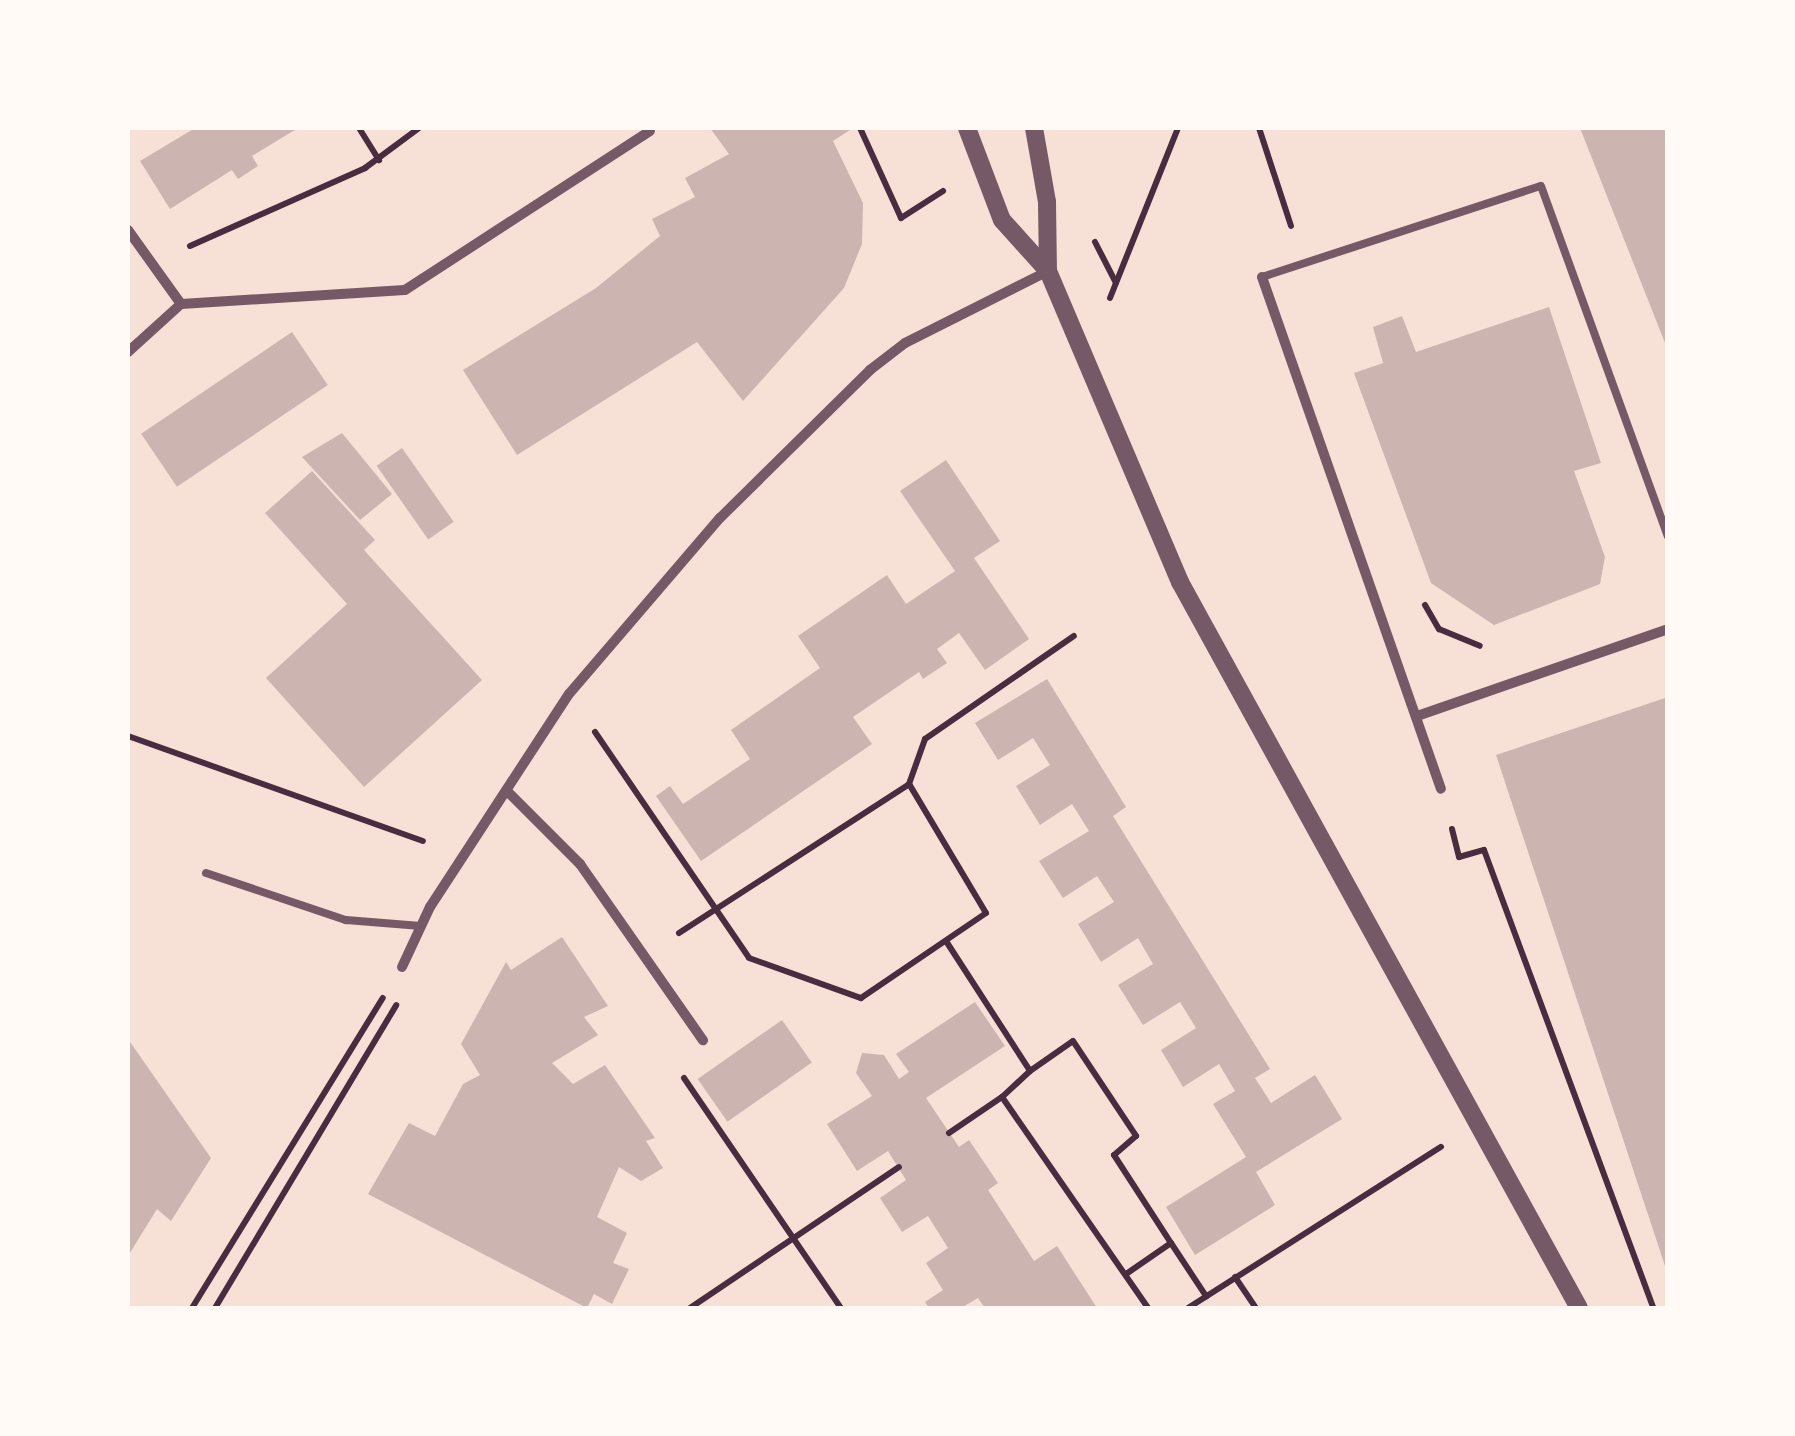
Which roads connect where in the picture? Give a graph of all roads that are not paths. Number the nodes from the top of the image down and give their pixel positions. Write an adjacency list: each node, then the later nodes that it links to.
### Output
1 (968, 128): 5 (street)
2 (1034, 128): 5 (street)
3 (650, 131): 7 (street)
4 (128, 230): 7 (street)
5 (1048, 271): 13 (street); 18 (street)
6 (1262, 276): 9 (lane); 11 (street)
7 (181, 304): 8 (street)
8 (128, 352)
9 (1668, 537)
10 (1668, 629): 11 (street)
11 (1420, 715): 12 (street)
12 (1441, 789)
13 (508, 792): 15 (street); 17 (street)
14 (206, 873): 15 (lane)
15 (421, 926): 16 (street)
16 (402, 967)
17 (703, 1040)
18 (1579, 1308)

